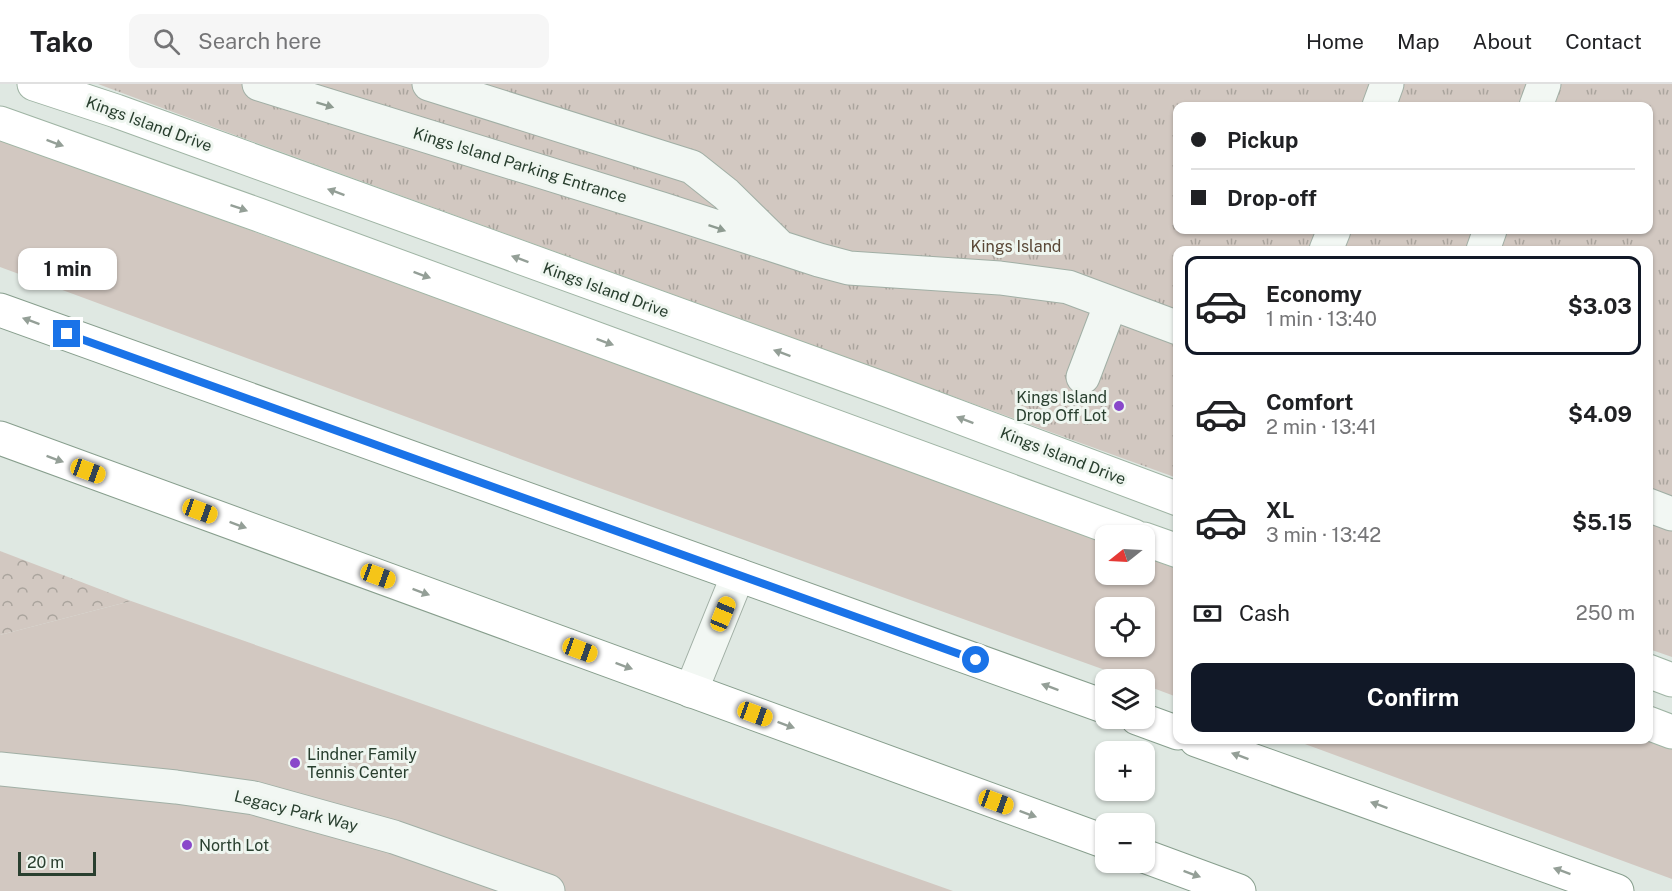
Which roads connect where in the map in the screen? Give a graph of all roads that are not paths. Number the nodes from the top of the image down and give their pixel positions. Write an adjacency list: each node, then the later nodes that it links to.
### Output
1 (34, 84): 17 (main road, Kings Island Drive, one-way to 1)
2 (429, 84): 9 (lane)
3 (1387, 84): 6 (lane)
4 (1544, 84): 7 (lane)
5 (268, 85): 10 (lane, Kings Island Parking Entrance, one-way to 10)
6 (1380, 102)
7 (1537, 102)
8 (0, 123): 20 (main road, one-way to 20)
9 (717, 186): 10 (lane); 11 (lane)
10 (662, 209): 11 (lane, Kings Island Parking Entrance, one-way to 11)
11 (781, 248): 12 (lane, Kings Island Parking Entrance)
12 (1111, 303): 14 (lane, Kings Island Parking Entrance); 15 (lane)
13 (0, 310): 23 (main road, one-way to 13)
14 (1173, 326)
15 (1083, 377)
16 (0, 438): 26 (main road, one-way to 26)
17 (1173, 497)
18 (1653, 507): 19 (lane)
19 (1672, 514)
20 (1104, 525)
21 (1155, 543): 22 (main road)
22 (1173, 549)
23 (738, 575): 26 (lane); 27 (main road, one-way to 23)
24 (1653, 673): 25 (main road)
25 (1672, 680)
26 (692, 691): 34 (main road, one-way to 34)
27 (1095, 703)
28 (1155, 725): 30 (main road)
29 (1653, 725): 31 (main road)
30 (1173, 731)
31 (1672, 732)
32 (1207, 744): 39 (main road, one-way to 32)
33 (0, 769): 36 (lane, Legacy Park Way)
34 (1095, 838)
35 (1155, 860): 38 (main road, one-way to 38)
36 (503, 883): 37 (lane, Legacy Park Way)
37 (548, 891)
38 (1239, 891)
39 (1617, 891)

